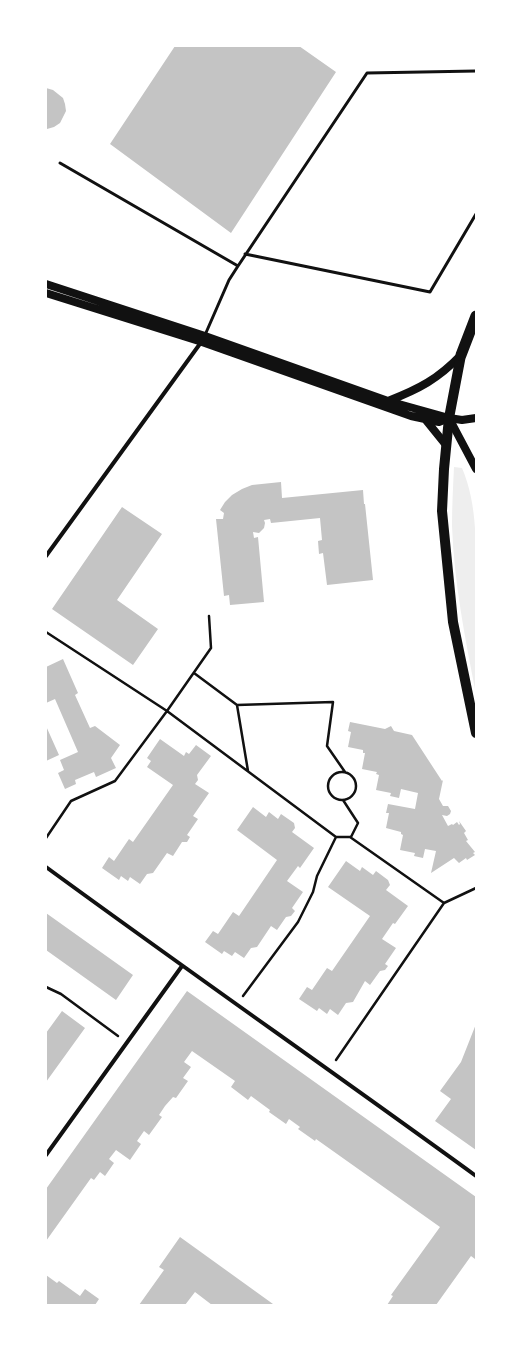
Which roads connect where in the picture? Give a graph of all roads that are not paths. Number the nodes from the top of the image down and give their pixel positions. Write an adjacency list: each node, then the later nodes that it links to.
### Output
1 (476, 71): 4 (lane)
2 (60, 162): 5 (lane)
3 (476, 214): 4 (lane)
4 (245, 254): 5 (lane)
5 (238, 266): 9 (lane)
6 (46, 284): 9 (main road)
7 (46, 293): 9 (main road)
8 (476, 316): 10 (highway)
9 (203, 339): 11 (main road); 14 (main road); 17 (street)
10 (461, 355): 11 (main road); 12 (main road)
11 (388, 401): 12 (main road)
12 (449, 418): 13 (main road); 14 (main road); 15 (main road); 16 (main road)
13 (476, 418)
14 (425, 419): 15 (main road)
15 (446, 445): 18 (main road)
16 (476, 469)
17 (46, 556)
18 (476, 733)
19 (46, 867): 20 (street)
20 (182, 966): 21 (street); 22 (street)
21 (46, 1155)
22 (476, 1176)

